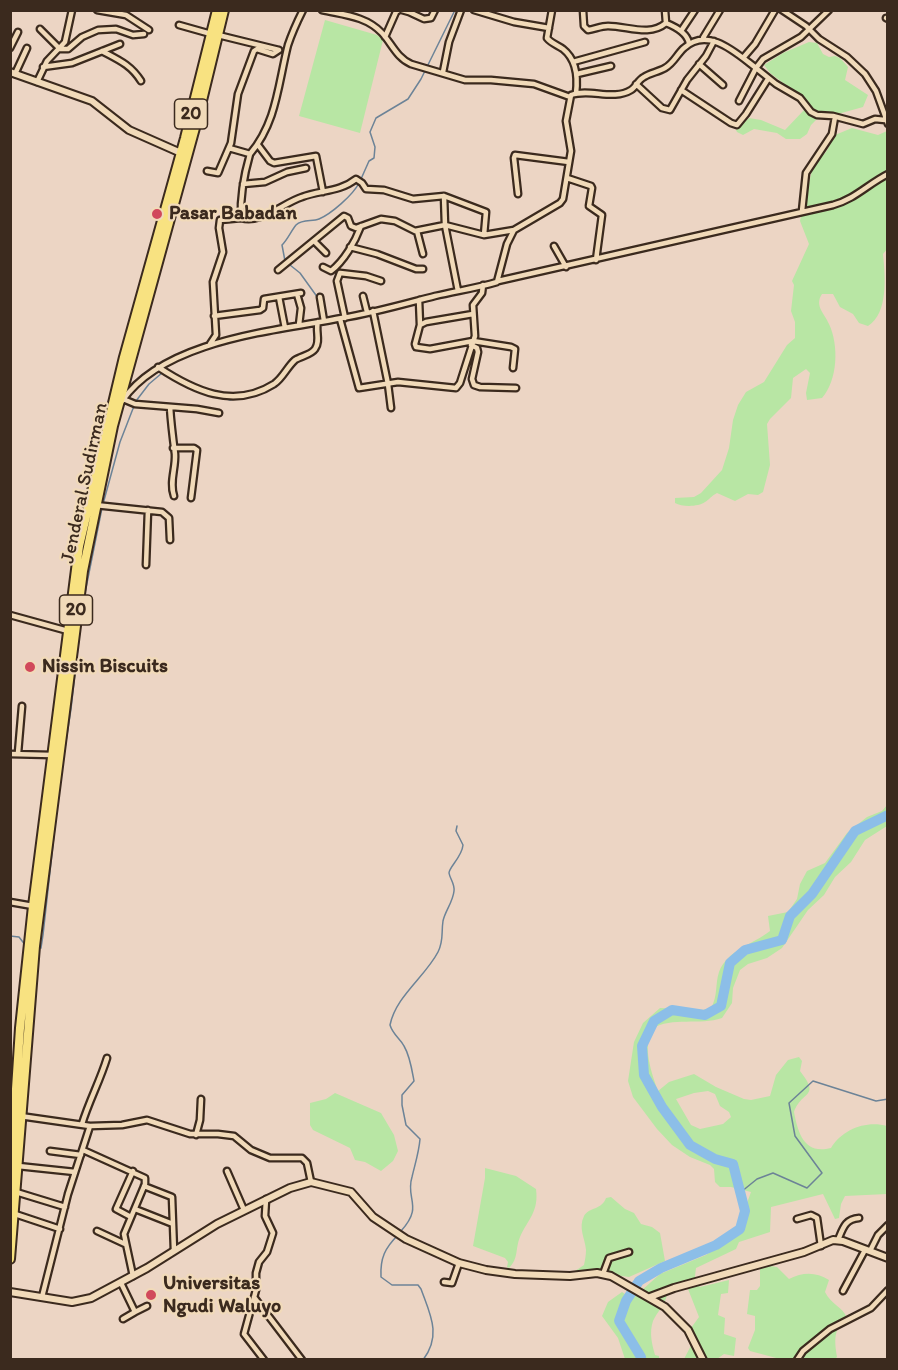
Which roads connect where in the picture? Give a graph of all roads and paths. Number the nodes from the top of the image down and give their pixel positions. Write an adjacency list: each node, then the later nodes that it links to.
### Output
1 (72, 10): 38 (street)
2 (97, 10): 19 (street)
3 (217, 10): 29 (highway, Jenderal Sudirman / 20)
4 (224, 10): 29 (highway, Jenderal Sudirman / 20)
5 (303, 10): 41 (street)
6 (322, 10): 30 (street)
7 (400, 10): 8 (street); 30 (street)
8 (435, 10)
9 (461, 10): 48 (street)
10 (474, 10): 22 (street)
11 (552, 10): 22 (street)
12 (583, 10): 20 (street)
13 (665, 10): 20 (street)
14 (695, 10): 26 (street)
15 (720, 10): 31 (street)
16 (775, 10): 42 (street)
17 (782, 10): 25 (street)
18 (829, 10): 25 (street)
19 (116, 11): 24 (street)
20 (666, 23): 26 (street)
21 (179, 25): 29 (street)
22 (549, 28): 43 (street)
23 (40, 29): 38 (street)
24 (149, 30)
25 (810, 30): 47 (street); 61 (street)
26 (681, 31): 35 (street)
27 (18, 32): 36 (street)
28 (144, 34): 38 (street)
29 (214, 34): 39 (street); 64 (highway, Jenderal Sudirman / 20); 114 (highway, Jenderal Sudirman / 20)
30 (385, 37): 48 (street)
31 (703, 38): 32 (street); 35 (street)
32 (714, 41): 42 (street); 44 (street)
33 (645, 42): 43 (street)
34 (120, 44): 40 (street)
35 (689, 44): 54 (street)
36 (10, 48)
37 (27, 48): 49 (street)
38 (60, 49): 46 (street)
39 (279, 50): 41 (street); 63 (street)
40 (102, 51): 46 (street); 52 (street)
41 (287, 52): 62 (street)
42 (742, 58): 47 (street)
43 (573, 62): 50 (street)
44 (699, 64): 55 (street); 56 (street)
45 (611, 66): 50 (street)
46 (44, 67): 53 (street)
47 (756, 68): 51 (street); 59 (street)
48 (443, 72): 58 (street)
49 (13, 73): 53 (street)
50 (577, 74): 57 (street)
51 (768, 79): 56 (street); 60 (street)
52 (141, 81)
53 (37, 82): 64 (street)
54 (636, 84): 56 (street); 57 (street)
55 (723, 85)
56 (681, 90)
57 (576, 93): 58 (street)
58 (570, 97): 66 (street)
59 (739, 101)
60 (835, 117): 61 (street); 75 (street)
61 (886, 122)
62 (258, 145): 65 (street); 72 (street)
63 (229, 148): 65 (street); 68 (street)
64 (181, 153): 126 (highway, Jenderal Sudirman / 20)
65 (250, 154): 71 (street)
66 (569, 162): 70 (street); 73 (street)
67 (306, 168): 71 (street)
68 (207, 171)
69 (888, 174): 75 (street)
70 (567, 178): 79 (street); 87 (street)
71 (243, 184): 76 (street)
72 (323, 192): 74 (street); 76 (street)
73 (518, 194)
74 (444, 196): 77 (street); 81 (street)
75 (802, 211): 87 (street)
76 (241, 218): 102 (street)
77 (445, 225): 80 (street); 81 (street); 95 (street)
78 (361, 226): 80 (street); 82 (street); 84 (street)
79 (514, 230): 81 (street); 93 (street)
80 (417, 231): 86 (street)
81 (484, 235)
82 (314, 242): 85 (street); 91 (street)
83 (554, 246): 89 (street)
84 (350, 247): 88 (street); 90 (street)
85 (326, 253)
86 (423, 254)
87 (596, 260): 89 (street)
88 (323, 267)
89 (566, 267): 93 (street)
90 (423, 269)
91 (278, 270)
92 (381, 281): 103 (street)
93 (498, 281): 94 (street)
94 (483, 285): 95 (street); 101 (street)
95 (458, 291): 99 (street)
96 (363, 296): 100 (street)
97 (279, 297): 102 (street); 105 (street); 107 (street)
98 (320, 297): 104 (street)
99 (419, 300): 100 (street); 106 (street)
100 (370, 311): 103 (street); 112 (street)
101 (473, 314): 106 (street); 108 (street)
102 (214, 316): 109 (street)
103 (342, 318): 104 (street); 112 (street)
104 (321, 321): 105 (street); 110 (street)
105 (299, 325): 107 (street)
106 (420, 325): 108 (street)
107 (285, 328): 109 (street)
108 (472, 343): 111 (street); 112 (street); 113 (street)
109 (208, 346): 110 (street)
110 (158, 367): 114 (street)
111 (513, 368)
112 (388, 384): 116 (street)
113 (516, 388)
114 (121, 403): 115 (street); 121 (highway, Jenderal Sudirman / 20)
115 (170, 407): 117 (street); 118 (street)
116 (391, 408)
117 (219, 413)
118 (173, 448): 119 (street); 120 (street)
119 (174, 496)
120 (191, 498)
121 (95, 505): 122 (street); 126 (highway, Jenderal Sudirman / 20)
122 (148, 510): 123 (street); 124 (street)
123 (170, 540)
124 (146, 565)
125 (10, 615): 126 (street)
126 (70, 631): 130 (highway, Jenderal Sudirman / 20); 131 (highway, Jenderal Sudirman / 20)
127 (22, 706): 128 (street)
128 (18, 753): 129 (street); 130 (street)
129 (10, 754)
130 (52, 755): 131 (highway, Jenderal Sudirman / 20)
131 (49, 804): 133 (highway, Jenderal Sudirman / 20); 134 (highway, Jenderal Sudirman / 20)
132 (10, 902): 133 (street)
133 (33, 906): 134 (highway, Jenderal Sudirman / 20)
134 (35, 918): 136 (highway, Jenderal Sudirman / 20)
135 (107, 1058): 139 (street)
136 (17, 1075): 138 (highway, Jenderal Sudirman / 20); 148 (highway, Jenderal Sudirman / 20)
137 (201, 1099): 141 (street)
138 (20, 1116): 139 (street); 144 (highway, Jenderal Sudirman / 20)
139 (82, 1124): 140 (street)
140 (90, 1125): 141 (street); 143 (street)
141 (196, 1135): 149 (street)
142 (50, 1151): 143 (street)
143 (82, 1153): 145 (street); 147 (street)
144 (18, 1166): 147 (street); 151 (highway, Jenderal Sudirman / 20)
145 (133, 1171): 150 (street); 157 (street)
146 (227, 1171): 155 (street)
147 (75, 1172): 153 (street)
148 (10, 1180)
149 (311, 1182): 152 (street); 172 (street)
150 (144, 1186): 154 (street); 160 (street)
151 (16, 1192): 153 (street); 156 (highway, Jenderal Sudirman / 20)
152 (266, 1199): 155 (street); 180 (street)
153 (65, 1207): 162 (street)
154 (135, 1209): 157 (street); 160 (street)
155 (244, 1210): 167 (street)
156 (15, 1214): 162 (street); 170 (highway, Jenderal Sudirman / 20)
157 (131, 1217): 165 (street)
158 (860, 1218): 164 (street)
159 (797, 1219): 166 (street)
160 (173, 1224): 167 (street)
161 (888, 1225): 168 (street)
162 (60, 1229): 182 (street)
163 (97, 1231): 165 (street)
164 (838, 1240): 166 (street); 168 (street)
165 (125, 1244): 174 (street)
166 (821, 1246): 181 (street)
167 (174, 1251): 174 (street)
168 (868, 1251): 171 (street); 177 (street)
169 (629, 1252): 173 (street)
170 (11, 1257)
171 (888, 1258)
172 (459, 1263): 173 (street); 176 (street)
173 (603, 1274): 181 (street)
174 (133, 1276): 175 (street)
175 (121, 1282): 182 (street); 184 (street)
176 (444, 1282)
177 (843, 1290)
178 (888, 1290): 189 (street)
179 (10, 1292): 182 (street)
180 (254, 1297): 186 (street); 187 (street)
181 (650, 1297): 188 (street)
182 (42, 1298)
183 (147, 1306): 184 (street)
184 (135, 1312): 185 (street)
185 (123, 1319)
186 (264, 1359)
187 (302, 1359)
188 (703, 1359)
189 (798, 1359)

